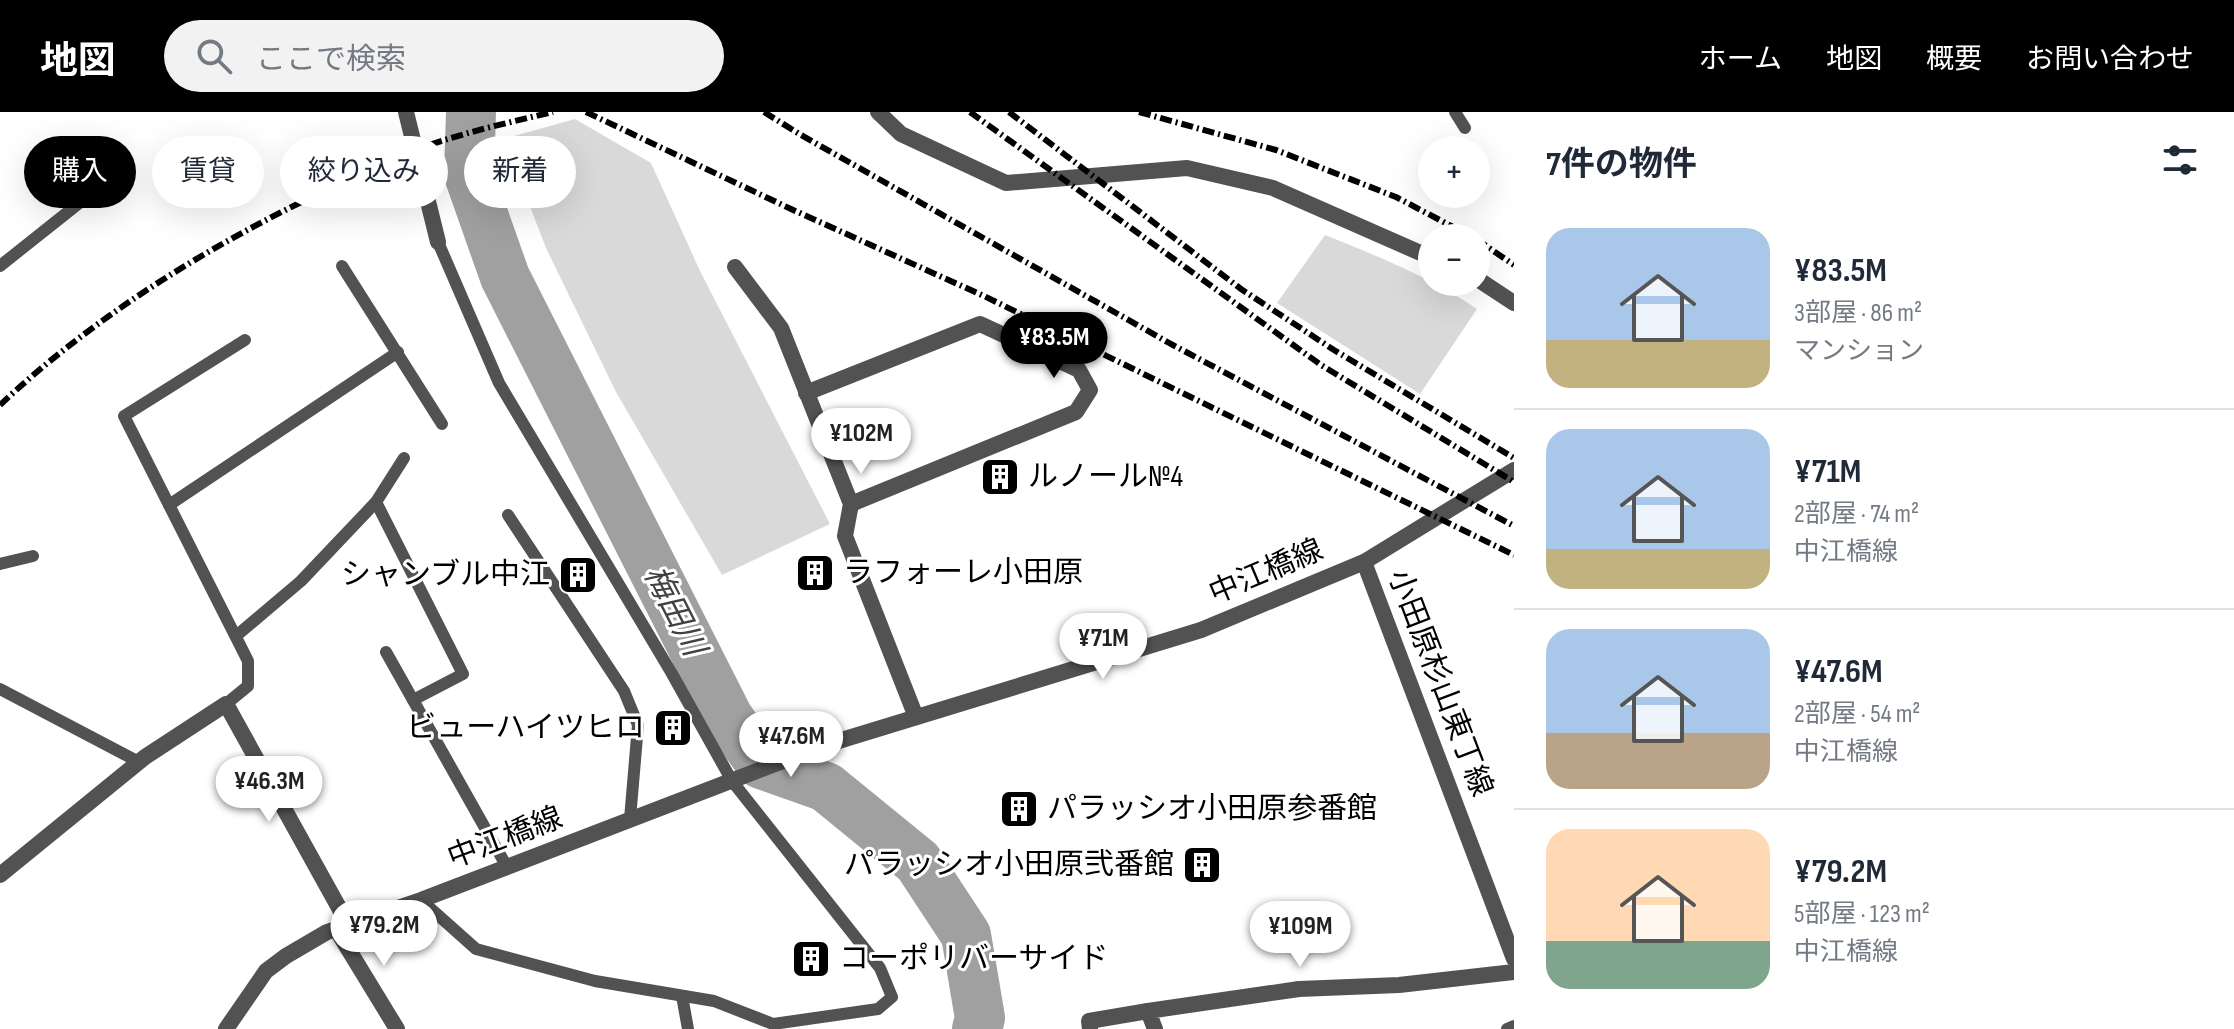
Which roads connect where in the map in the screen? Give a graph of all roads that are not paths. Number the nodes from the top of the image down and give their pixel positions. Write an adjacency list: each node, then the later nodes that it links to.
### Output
1 (406, 112): 6 (street)
2 (878, 112): 7 (street)
3 (1455, 112): 4 (lane)
4 (1465, 128)
5 (73, 208): 8 (lane)
6 (438, 242): 33 (lane)
7 (1418, 252)
8 (0, 266)
9 (342, 266): 14 (lane)
10 (735, 267): 15 (street)
11 (1490, 287): 12 (street)
12 (1514, 303)
13 (245, 340): 21 (lane)
14 (398, 352): 16 (lane); 21 (lane)
15 (806, 393): 20 (street); 20 (street)
16 (442, 424)
17 (404, 458): 19 (lane)
18 (1514, 470): 24 (street, 中江橋線)
19 (376, 502): 26 (lane); 29 (lane)
20 (851, 504): 31 (street)
21 (169, 505): 26 (lane)
22 (508, 515): 34 (lane)
23 (33, 556): 25 (lane)
24 (1364, 562): 31 (street, 中江橋線); 39 (street, 小田原杉山東丁線)
25 (0, 564)
26 (236, 636): 30 (lane)
27 (386, 652): 29 (lane)
28 (0, 689): 32 (lane)
29 (413, 700): 35 (lane)
30 (226, 704): 32 (street); 38 (street)
31 (916, 717): 33 (street, 中江橋線)
32 (139, 762): 36 (street)
33 (739, 778): 34 (street, 中江橋線); 43 (lane)
34 (630, 819): 35 (street, 中江橋線)
35 (507, 867): 37 (street, 中江橋線)
36 (0, 875)
37 (421, 900): 38 (street, 中江橋線); 41 (lane)
38 (342, 927): 45 (street, 中江橋線); 46 (street)
39 (1514, 959)
40 (1514, 972): 42 (street)
41 (682, 996): 43 (lane); 47 (lane)
42 (1148, 1011): 49 (street); 50 (street)
43 (835, 1015): 48 (lane)
44 (1514, 1026): 51 (lane)
45 (226, 1029)
46 (397, 1029)
47 (688, 1029)
48 (837, 1029)
49 (1090, 1029)
50 (1155, 1029)
51 (1507, 1029)

